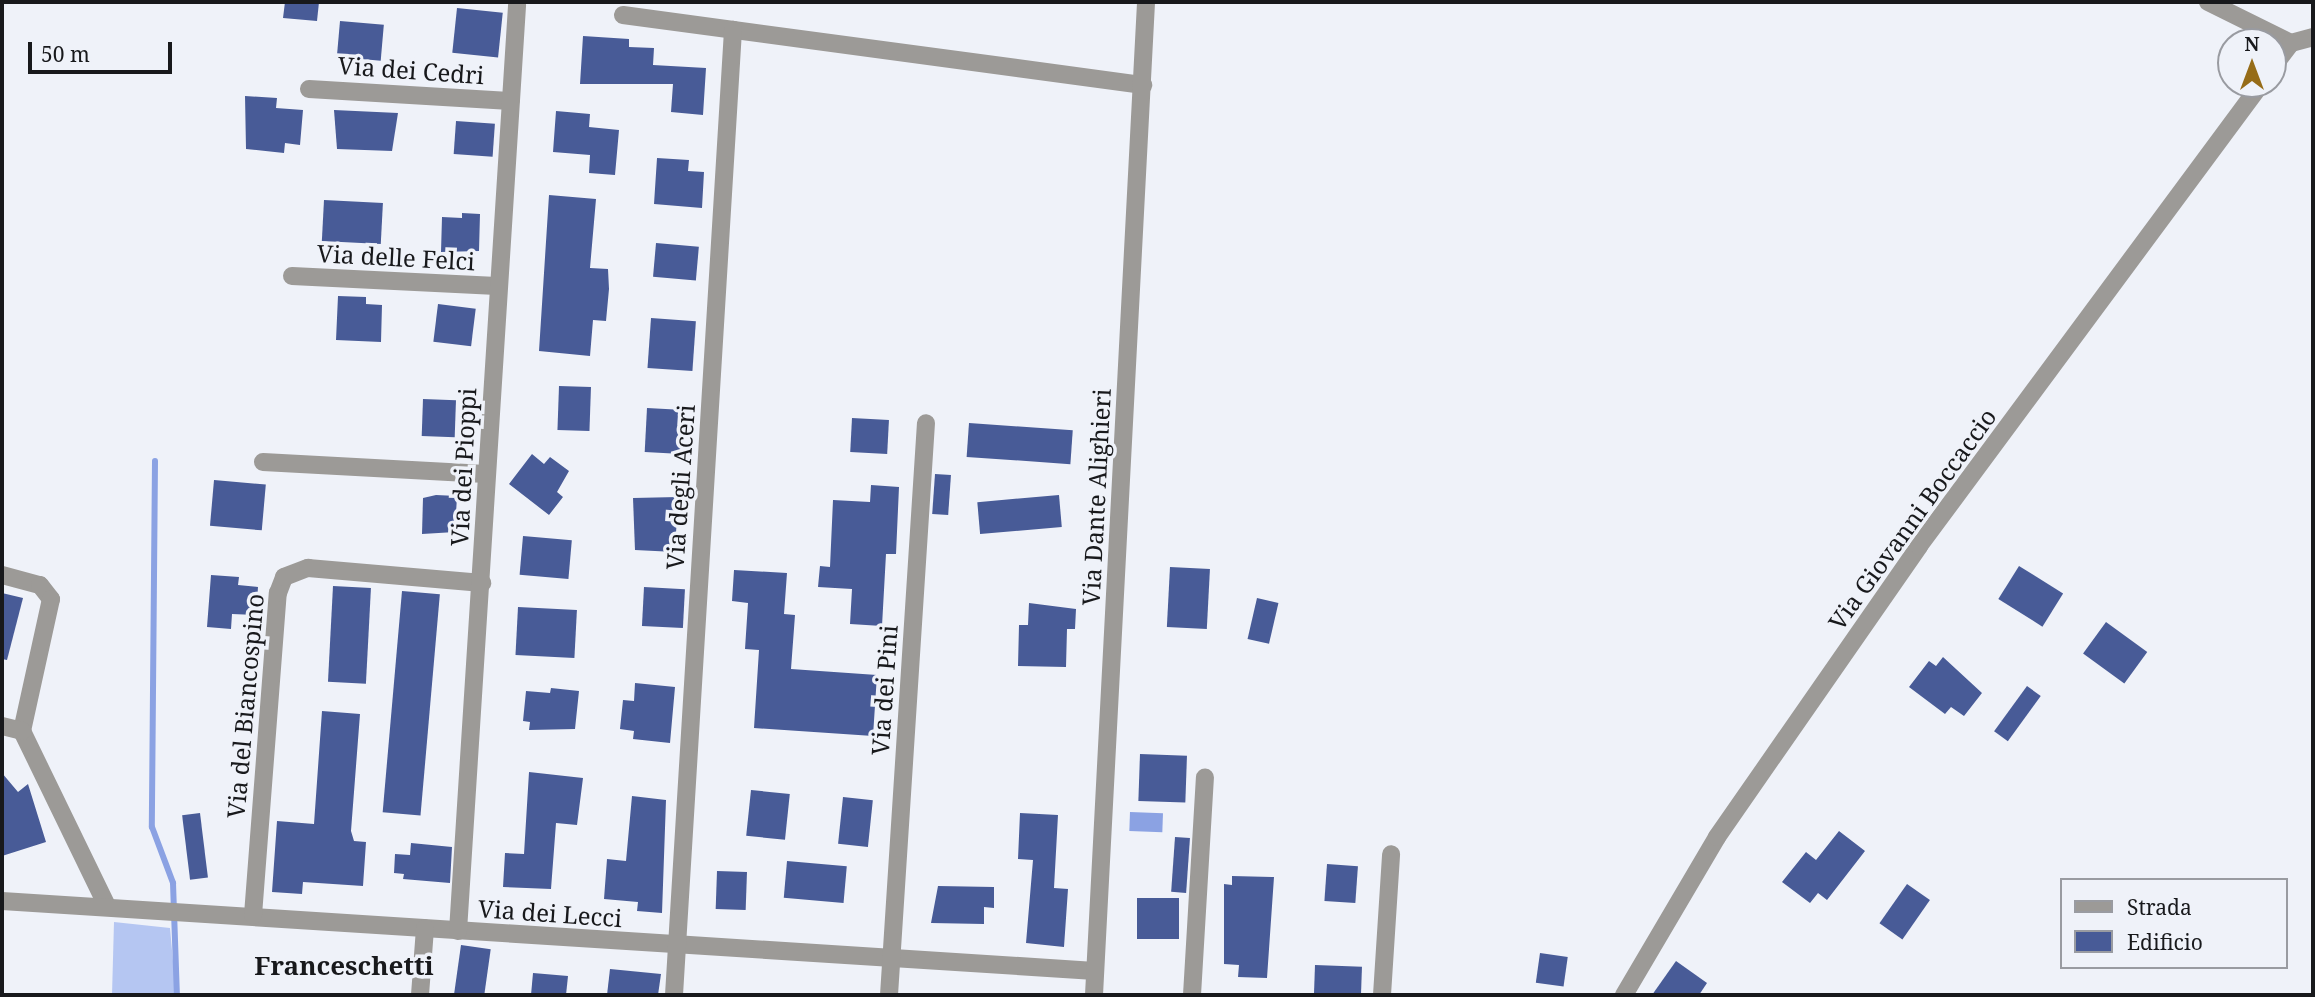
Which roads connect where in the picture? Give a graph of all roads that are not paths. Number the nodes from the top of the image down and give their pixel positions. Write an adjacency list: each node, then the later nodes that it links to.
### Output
1 (1146, 2): 9 (street, Via Dante Alighieri)
2 (2208, 2): 7 (street)
3 (517, 5): 12 (street, Via dei Pioppi)
4 (623, 15): 5 (street)
5 (733, 30): 9 (street); 29 (street, Via degli Aceri)
6 (2313, 37): 7 (street)
7 (2291, 43): 8 (street)
8 (2287, 49)
9 (1143, 85): 31 (street, Via Dante Alighieri)
10 (309, 89): 12 (street, Via dei Cedri)
11 (2250, 98): 38 (street, Via Giovanni Boccaccio)
12 (510, 101): 14 (street, Via dei Pioppi)
13 (292, 276): 14 (street, Via delle Felci)
14 (497, 286): 17 (street, Via dei Pioppi)
15 (926, 423): 30 (street, Via dei Pini)
16 (263, 462): 17 (street)
17 (486, 474): 19 (street, Via dei Pioppi)
18 (2, 575): 21 (street)
19 (482, 583): 26 (street, Via del Biancospino); 28 (street, Via dei Pioppi)
20 (2, 726): 21 (street)
21 (22, 731): 25 (street)
22 (1205, 777): 36 (street)
23 (1391, 854): 37 (street)
24 (2, 901): 25 (street, Via dei Lecci)
25 (106, 904): 26 (street, Via dei Lecci)
26 (253, 915): 27 (street, Via dei Lecci)
27 (425, 929): 28 (street, Via dei Lecci); 32 (street)
28 (458, 931): 29 (street, Via dei Lecci)
29 (676, 946): 30 (street, Via dei Lecci); 33 (street, Via degli Aceri)
30 (891, 959): 31 (street, Via dei Lecci); 34 (street, Via dei Pini)
31 (1095, 971): 35 (street, Via Dante Alighieri)
32 (421, 995)
33 (674, 995)
34 (889, 995)
35 (1094, 995)
36 (1192, 995)
37 (1382, 995)
38 (1624, 995)

